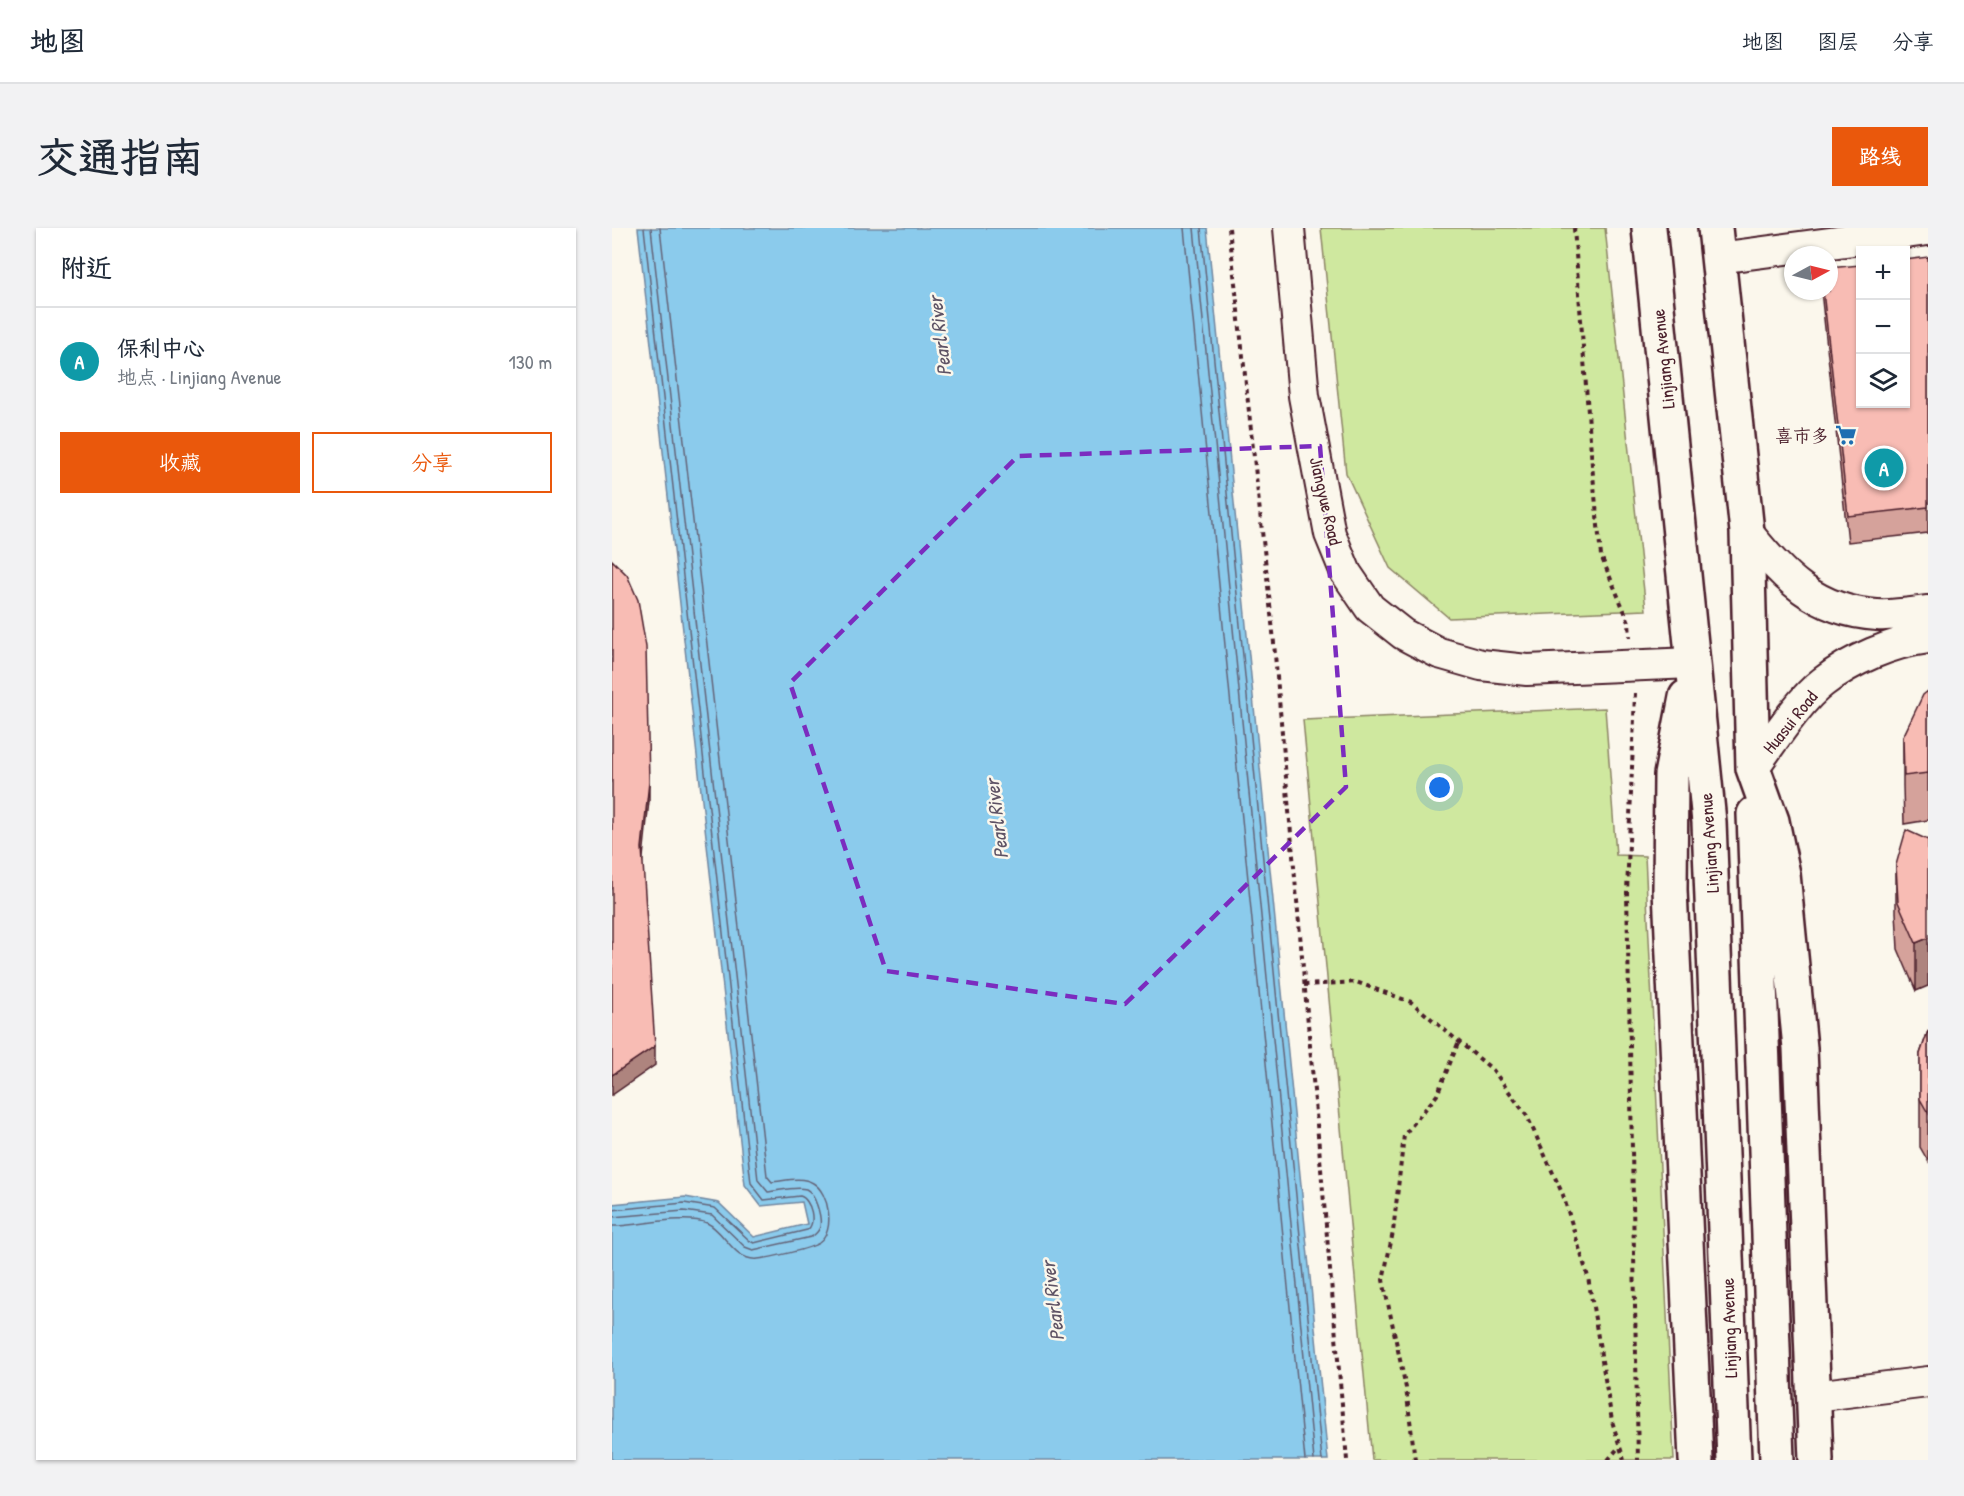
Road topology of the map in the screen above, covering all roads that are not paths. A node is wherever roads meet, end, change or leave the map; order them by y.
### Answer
1 (1289, 228) edge
2 (1649, 228) edge
3 (1928, 230) edge
4 (1717, 243) edge
5 (1747, 532) junction
6 (1928, 611) edge
7 (1928, 638) edge
8 (1692, 663) junction
9 (1753, 768) junction
10 (1928, 1382) edge
11 (1814, 1396) junction
12 (1696, 1460) edge
13 (1734, 1460) edge
14 (1777, 1460) edge
15 (1816, 1460) edge

1 - 8 street, Jiangyue Road
2 - 8 main road, Linjiang Avenue
3 - 4 street
4 - 5 main road
5 - 6 street
5 - 9 main road
7 - 9 street, Huasui Road
8 - 12 main road
8 - 13 main road, Linjiang Avenue
9 - 11 main road
9 - 14 main road
10 - 11 street
11 - 15 main road

